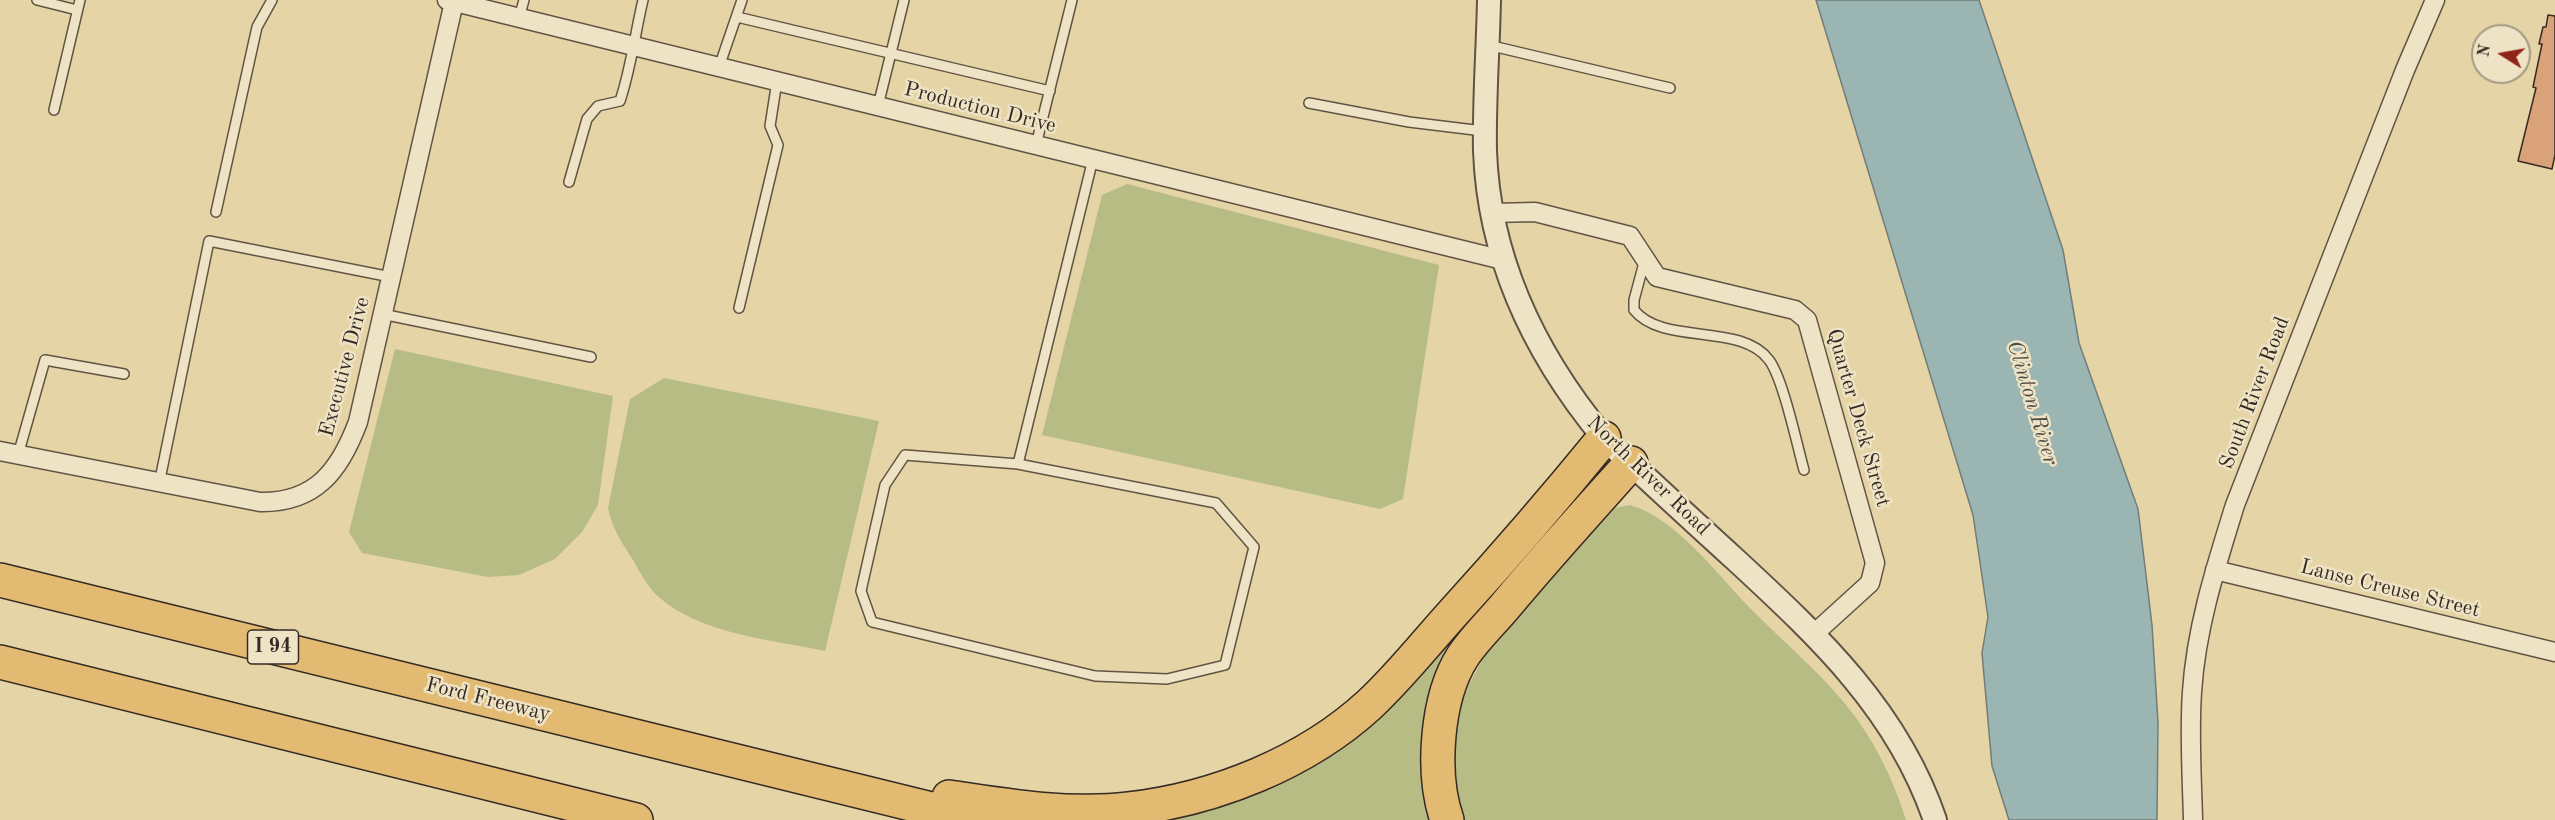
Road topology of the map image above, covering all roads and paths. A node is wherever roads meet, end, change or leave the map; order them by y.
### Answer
1 (37, 0) edge
2 (80, 0) edge
3 (272, 0) edge
4 (643, 0) edge
5 (742, 0) edge
6 (904, 0) edge
7 (1072, 0) edge
8 (1489, 0) edge
9 (2435, 0) edge
10 (450, 1) edge
11 (522, 9) edge
12 (77, 10) junction
13 (738, 16) junction
14 (1488, 45) junction
15 (632, 46) junction
16 (891, 51) junction
17 (719, 67) junction
18 (777, 81) junction
19 (1670, 88) dead end
20 (1050, 91) junction
21 (1310, 103) dead end
22 (878, 106) junction
23 (54, 110) dead end
24 (1486, 132) junction
25 (1036, 145) junction
26 (1093, 159) junction
27 (569, 182) dead end
28 (216, 212) dead end
29 (1492, 213) junction
30 (1645, 259) junction
31 (1503, 260) junction
32 (391, 277) junction
33 (739, 308) dead end
34 (382, 314) junction
35 (591, 357) dead end
36 (124, 374) dead end
37 (1604, 438) junction
38 (9, 453) edge
39 (1631, 463) junction
40 (1018, 464) junction
41 (1804, 470) dead end
42 (159, 484) junction
43 (2215, 570) junction
44 (0, 580) edge
45 (1815, 633) junction
46 (2555, 652) edge
47 (0, 662) edge
48 (802, 777) junction
49 (636, 820) edge
50 (976, 820) edge
51 (1448, 820) edge
52 (1935, 820) edge
53 (2193, 820) edge

1 - 12 lane
2 - 12 lane
3 - 28 lane
4 - 15 lane
5 - 13 lane
6 - 16 lane
7 - 20 lane
8 - 14 street, North River Road
9 - 43 street, South River Road
10 - 11 street, Production Drive
10 - 32 street, Executive Drive
11 - 15 street, Production Drive
12 - 23 lane
13 - 16 lane
13 - 17 lane
14 - 19 lane
14 - 24 street, North River Road
15 - 17 street, Production Drive
15 - 27 lane
16 - 20 lane
16 - 22 lane
17 - 18 street, Production Drive
18 - 22 street, Production Drive
18 - 33 lane
20 - 25 lane
21 - 24 lane
22 - 25 street, Production Drive
24 - 29 street, North River Road
25 - 26 street, Production Drive
26 - 31 street, Production Drive
26 - 40 lane
29 - 30 street, Quarter Deck Street
29 - 31 street, North River Road
30 - 41 lane
30 - 45 street, Quarter Deck Street
31 - 37 street, North River Road
32 - 34 street, Executive Drive
32 - 42 lane
34 - 35 lane
34 - 42 street, Executive Drive
36 - 38 lane
37 - 39 street, North River Road
37 - 48 highway
38 - 42 street, Executive Drive
39 - 45 street, North River Road
39 - 51 highway
40 - 40 lane
43 - 46 street, Lanse Creuse Street
43 - 53 street, South River Road
44 - 48 highway, Ford Freeway / I 94
45 - 52 street, North River Road
47 - 49 highway
48 - 50 highway, Ford Freeway / I 94

